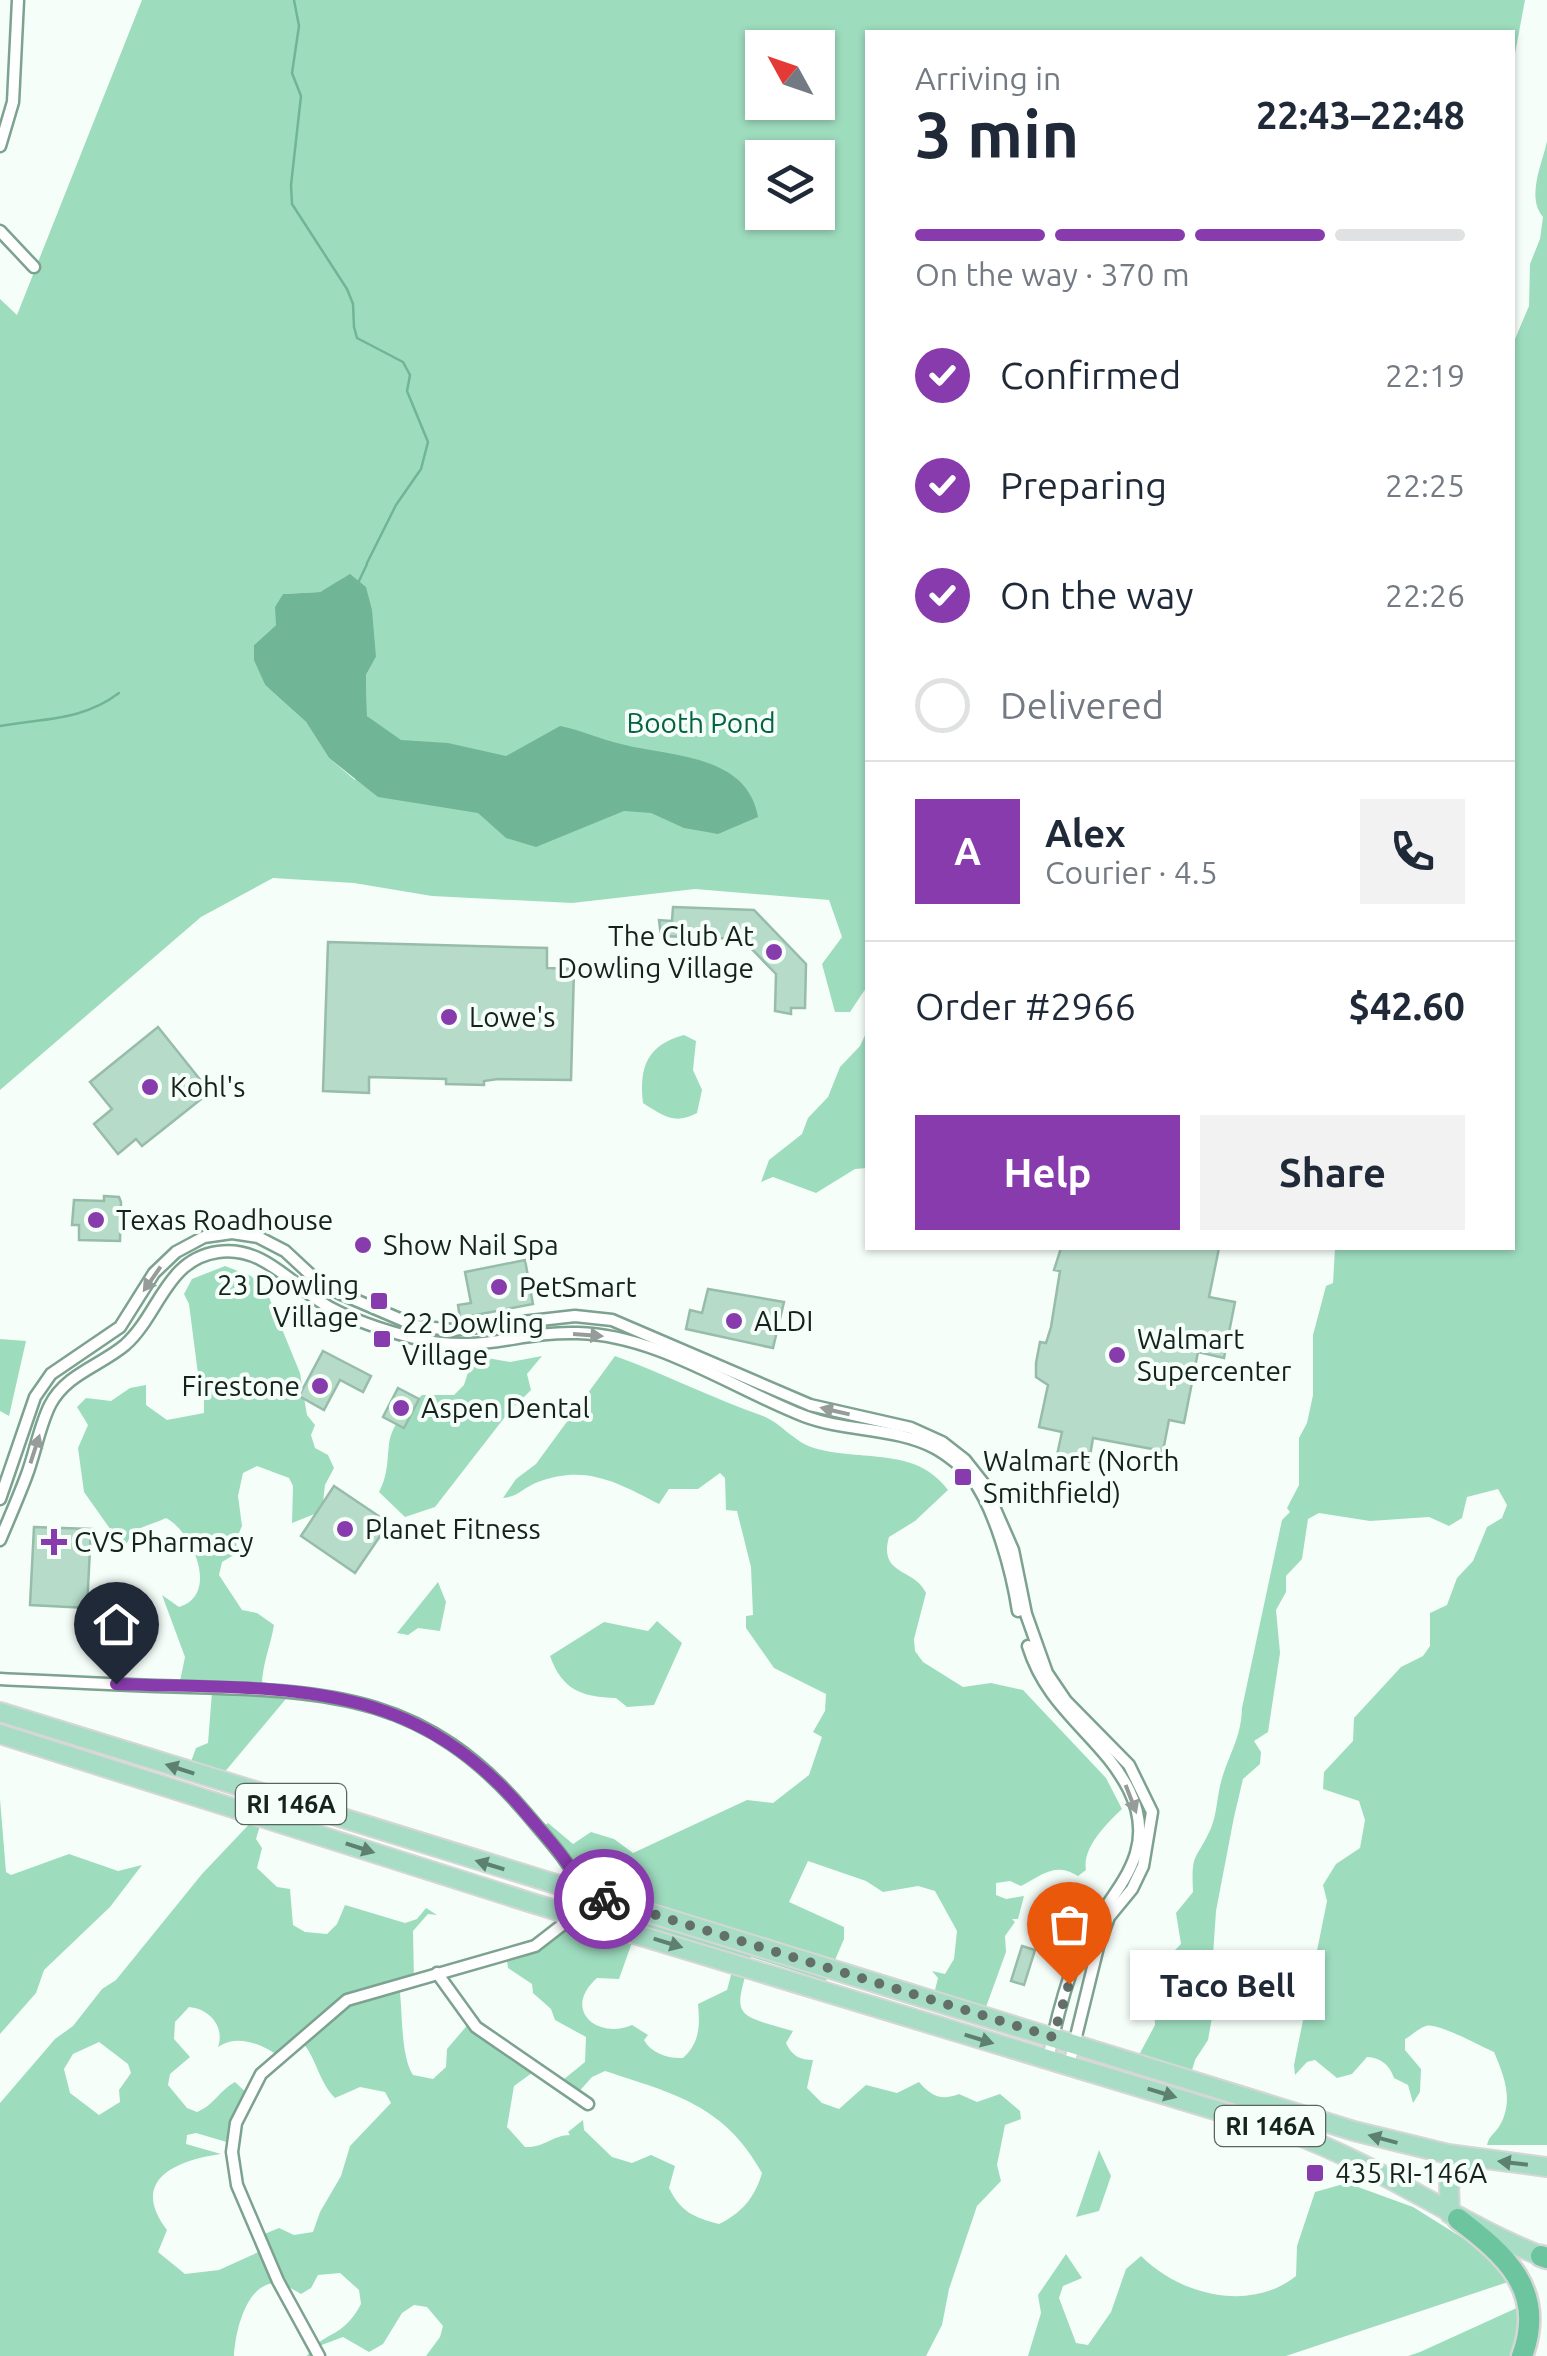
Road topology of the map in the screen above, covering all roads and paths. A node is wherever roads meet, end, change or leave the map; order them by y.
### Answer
1 (18, 0) edge
2 (0, 146) edge
3 (0, 231) edge
4 (34, 266) dead end
5 (0, 1499) edge
6 (0, 1540) edge
7 (0, 1679) edge
8 (0, 1712) edge
9 (0, 1734) edge
10 (584, 1893) junction
11 (575, 1915) junction
12 (1084, 1943) junction
13 (1098, 1947) junction
14 (437, 1973) junction
15 (1053, 2037) junction
16 (1073, 2044) junction
17 (1048, 2060) junction
18 (1069, 2065) junction
19 (588, 2104) dead end
20 (1479, 2159) junction
21 (1547, 2167) edge
22 (1454, 2217) junction
23 (1545, 2256) edge
24 (319, 2356) edge
25 (1522, 2356) edge

1 - 2 street
3 - 4 street
13 -> 5 street
6 -> 12 street
7 - 10 street
10 -> 8 main road, RI 146A
9 -> 11 main road, RI 146A
10 - 11 street
10 - 15 main road, RI 146A
11 - 14 street
11 -> 17 main road, RI 146A
12 - 13 street
12 - 15 street
13 - 16 street
14 - 19 street
14 - 24 street
15 - 16 main road, RI 146A
15 - 17 street
16 - 18 street
20 -> 16 main road, RI 146A
17 - 18 main road, RI 146A
18 -> 22 main road, RI 146A
21 -> 20 main road, RI 146A
20 - 22 main road
22 - 23 main road, RI 146A
22 - 25 highway

